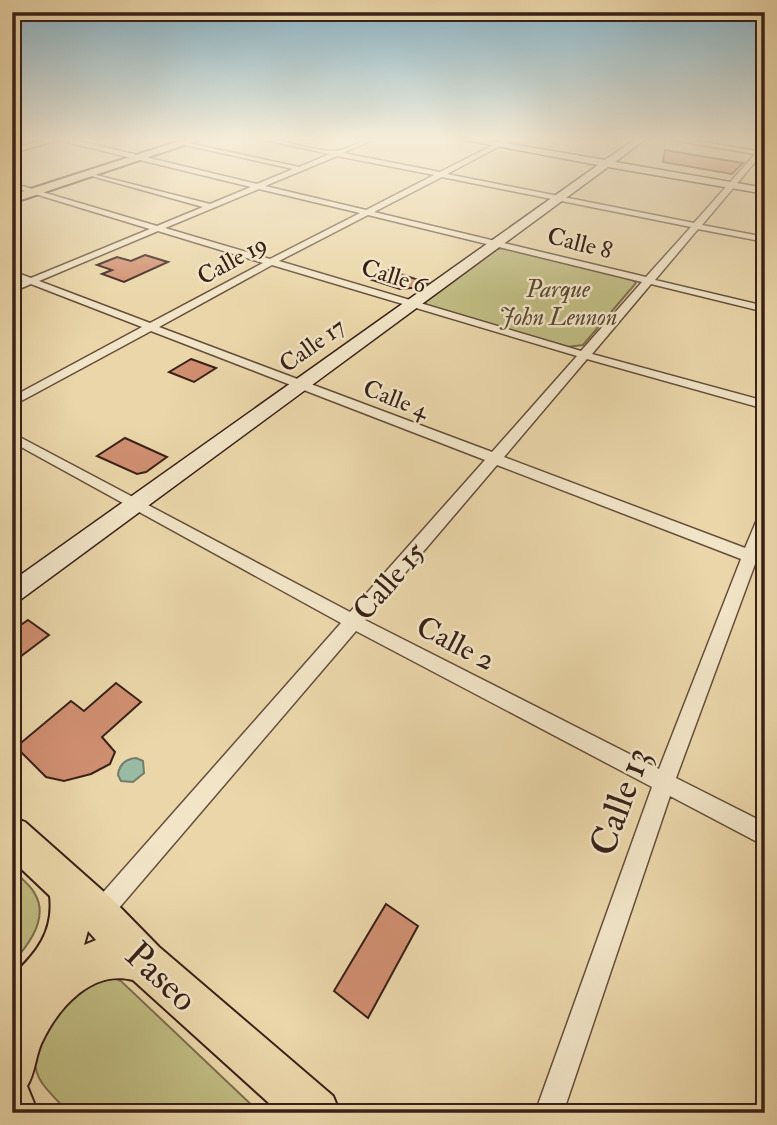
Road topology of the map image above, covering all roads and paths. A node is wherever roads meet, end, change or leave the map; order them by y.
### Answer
1 (31, 190) edge
2 (40, 190) edge
3 (151, 190) edge
4 (249, 190) edge
5 (273, 190) edge
6 (412, 190) edge
7 (510, 190) edge
8 (569, 190) edge
9 (725, 190) edge
10 (36, 192) junction
11 (12, 199) edge
12 (556, 200) junction
13 (209, 206) junction
14 (368, 213) junction
15 (695, 226) junction
16 (158, 228) junction
17 (765, 240) edge
18 (494, 243) junction
19 (273, 261) junction
20 (12, 274) edge
21 (31, 281) junction
22 (648, 281) junction
23 (12, 289) edge
24 (412, 303) junction
25 (765, 309) edge
26 (152, 328) junction
27 (584, 355) junction
28 (300, 384) junction
29 (12, 402) edge
30 (765, 405) edge
31 (12, 437) edge
32 (494, 459) junction
33 (135, 505) junction
34 (765, 517) edge
35 (757, 559) edge
36 (12, 594) edge
37 (354, 622) junction
38 (664, 782) junction
39 (12, 835) edge
40 (765, 835) edge
41 (84, 901) junction
42 (144, 962) junction
43 (27, 992) edge
44 (12, 1014) edge
45 (12, 1069) edge
46 (12, 1103) edge
47 (14, 1113) edge
48 (316, 1113) edge
49 (549, 1113) edge

1 - 10 street, Calle 6
2 - 10 main road
3 - 13 street
4 - 13 street
5 - 14 street, Calle 8
6 - 14 street, Calle 19
7 - 12 street
8 - 12 street, Calle 17
9 - 15 street, Calle 15
10 - 11 main road
10 - 16 street, Calle 6
12 - 15 street
12 - 18 street, Calle 17
13 - 16 street
14 - 18 street, Calle 8
14 - 19 street, Calle 19
15 - 17 street
15 - 22 street, Calle 15
16 - 19 street, Calle 6
16 - 21 street
18 - 22 street, Calle 8
18 - 24 street, Calle 17
19 - 24 street, Calle 6
19 - 26 street, Calle 19
20 - 21 street, Calle 4
21 - 23 street
21 - 26 street, Calle 4
22 - 25 street, Calle 8
22 - 27 street, Calle 15
24 - 27 street, Calle 6
24 - 28 street, Calle 17
26 - 28 street, Calle 4
26 - 29 street, Calle 19
27 - 30 street, Calle 6
27 - 32 street, Calle 15
28 - 32 street, Calle 4
28 - 33 street, Calle 17
31 - 33 street, Calle 2
32 - 35 street, Calle 4
32 - 37 street, Calle 15
33 - 36 street, Calle 17
33 - 37 street, Calle 2
34 - 35 street, Calle 13
35 - 38 street, Calle 13
37 - 38 street, Calle 2
37 - 41 street, Calle 15
38 - 40 street, Calle 2
38 - 49 street, Calle 13
39 - 41 main road, Paseo
41 - 42 main road, Paseo
41 - 43 main road
42 - 45 main road
42 - 48 main road, Paseo
43 - 44 street
46 - 47 main road

